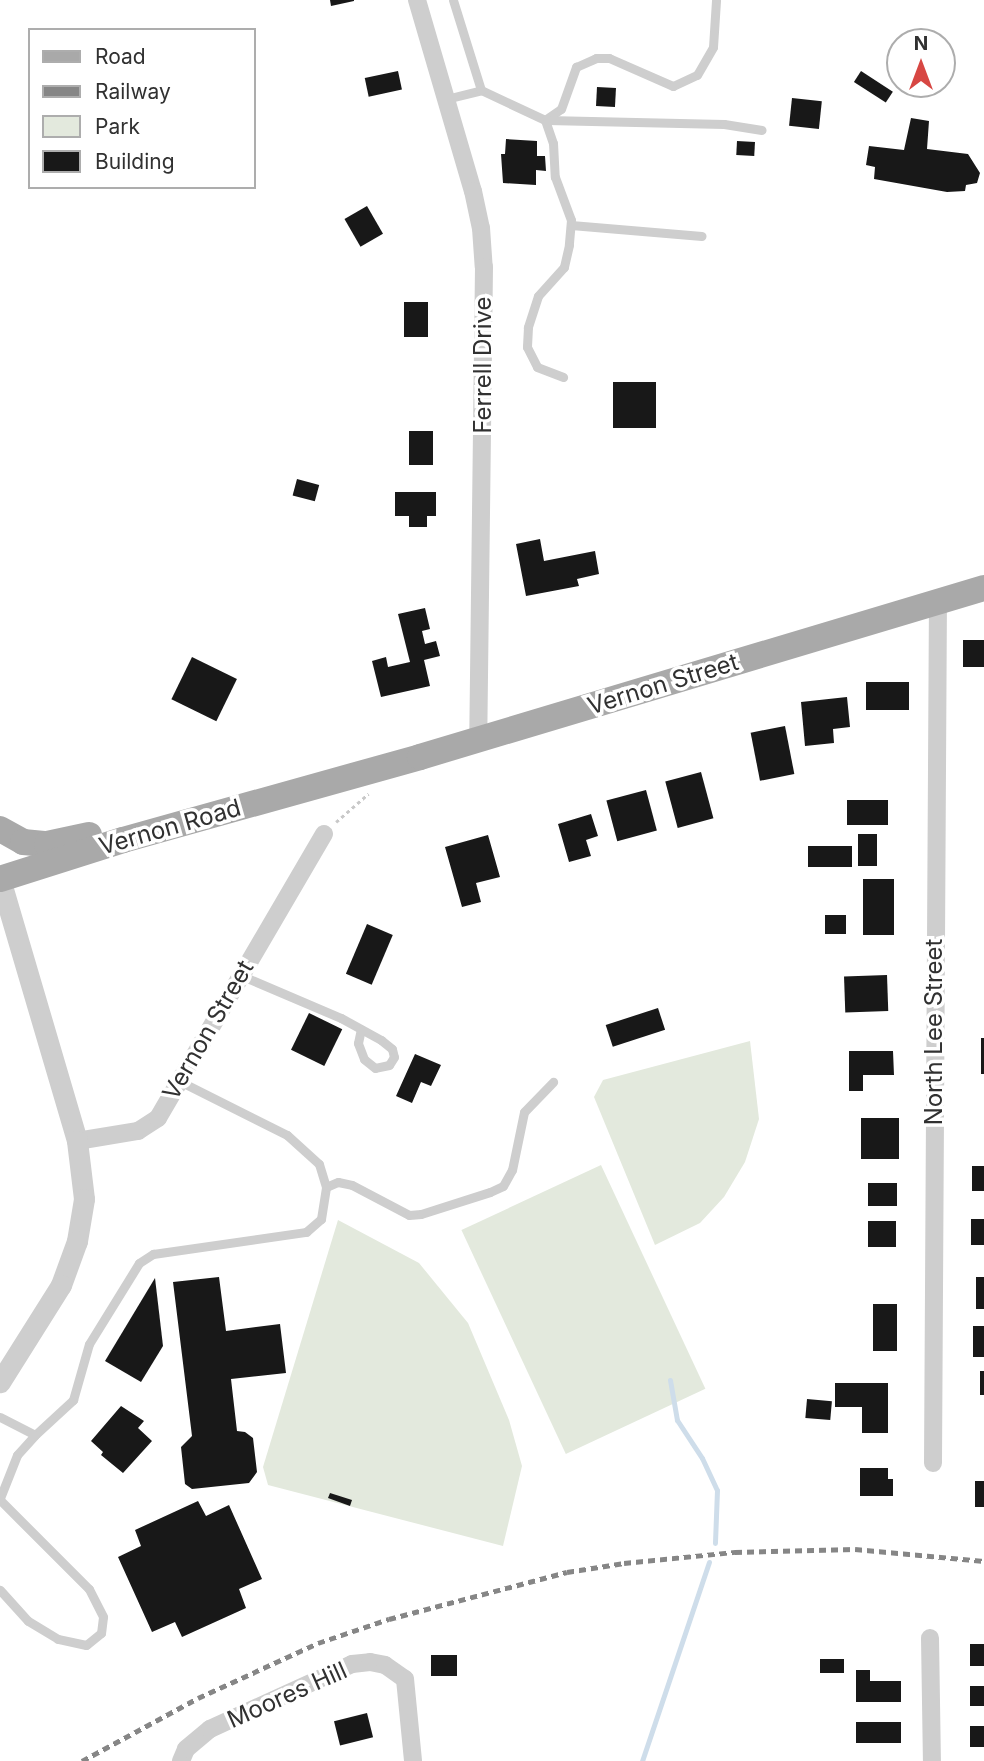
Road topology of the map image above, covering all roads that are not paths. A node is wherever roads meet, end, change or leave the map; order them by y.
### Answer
1 (417, 0) edge
2 (453, 0) edge
3 (716, 0) edge
4 (481, 90) junction
5 (446, 99) junction
6 (545, 120) junction
7 (762, 130) dead end
8 (571, 225) junction
9 (702, 236) dead end
10 (563, 377) dead end
11 (984, 588) edge
12 (938, 601) junction
13 (478, 739) junction
14 (342, 779) joint
15 (167, 828) junction
16 (0, 829) edge
17 (324, 834) dead end
18 (0, 879) edge
19 (240, 975) junction
20 (361, 1029) junction
21 (179, 1081) junction
22 (553, 1082) dead end
23 (77, 1141) junction
24 (326, 1187) junction
25 (0, 1381) edge
26 (0, 1417) edge
27 (35, 1435) junction
28 (933, 1463) dead end
29 (0, 1499) edge
30 (0, 1590) edge
31 (930, 1638) dead end
32 (181, 1761) edge
33 (413, 1761) edge
34 (932, 1761) edge

1 - 5 street, Ferrell Drive
2 - 4 lane
3 - 6 lane
4 - 5 lane
4 - 6 lane
5 - 13 street, Ferrell Drive
6 - 7 lane
6 - 8 lane
8 - 9 lane
8 - 10 lane
11 - 12 main road, Vernon Street
12 - 13 main road, Vernon Street
12 - 28 street, North Lee Street
13 - 14 main road, Vernon Street
14 - 15 main road, Vernon Road
15 - 16 main road
15 - 18 main road, Vernon Road
17 - 19 street, Vernon Street
18 - 23 street
19 - 20 lane
19 - 21 street, Vernon Street
20 - 20 lane
21 - 23 street, Vernon Street
21 - 24 lane
22 - 24 lane
23 - 25 street
24 - 27 lane
26 - 27 lane
27 - 29 lane
29 - 30 lane
31 - 34 street
32 - 33 street, Moores Hill

